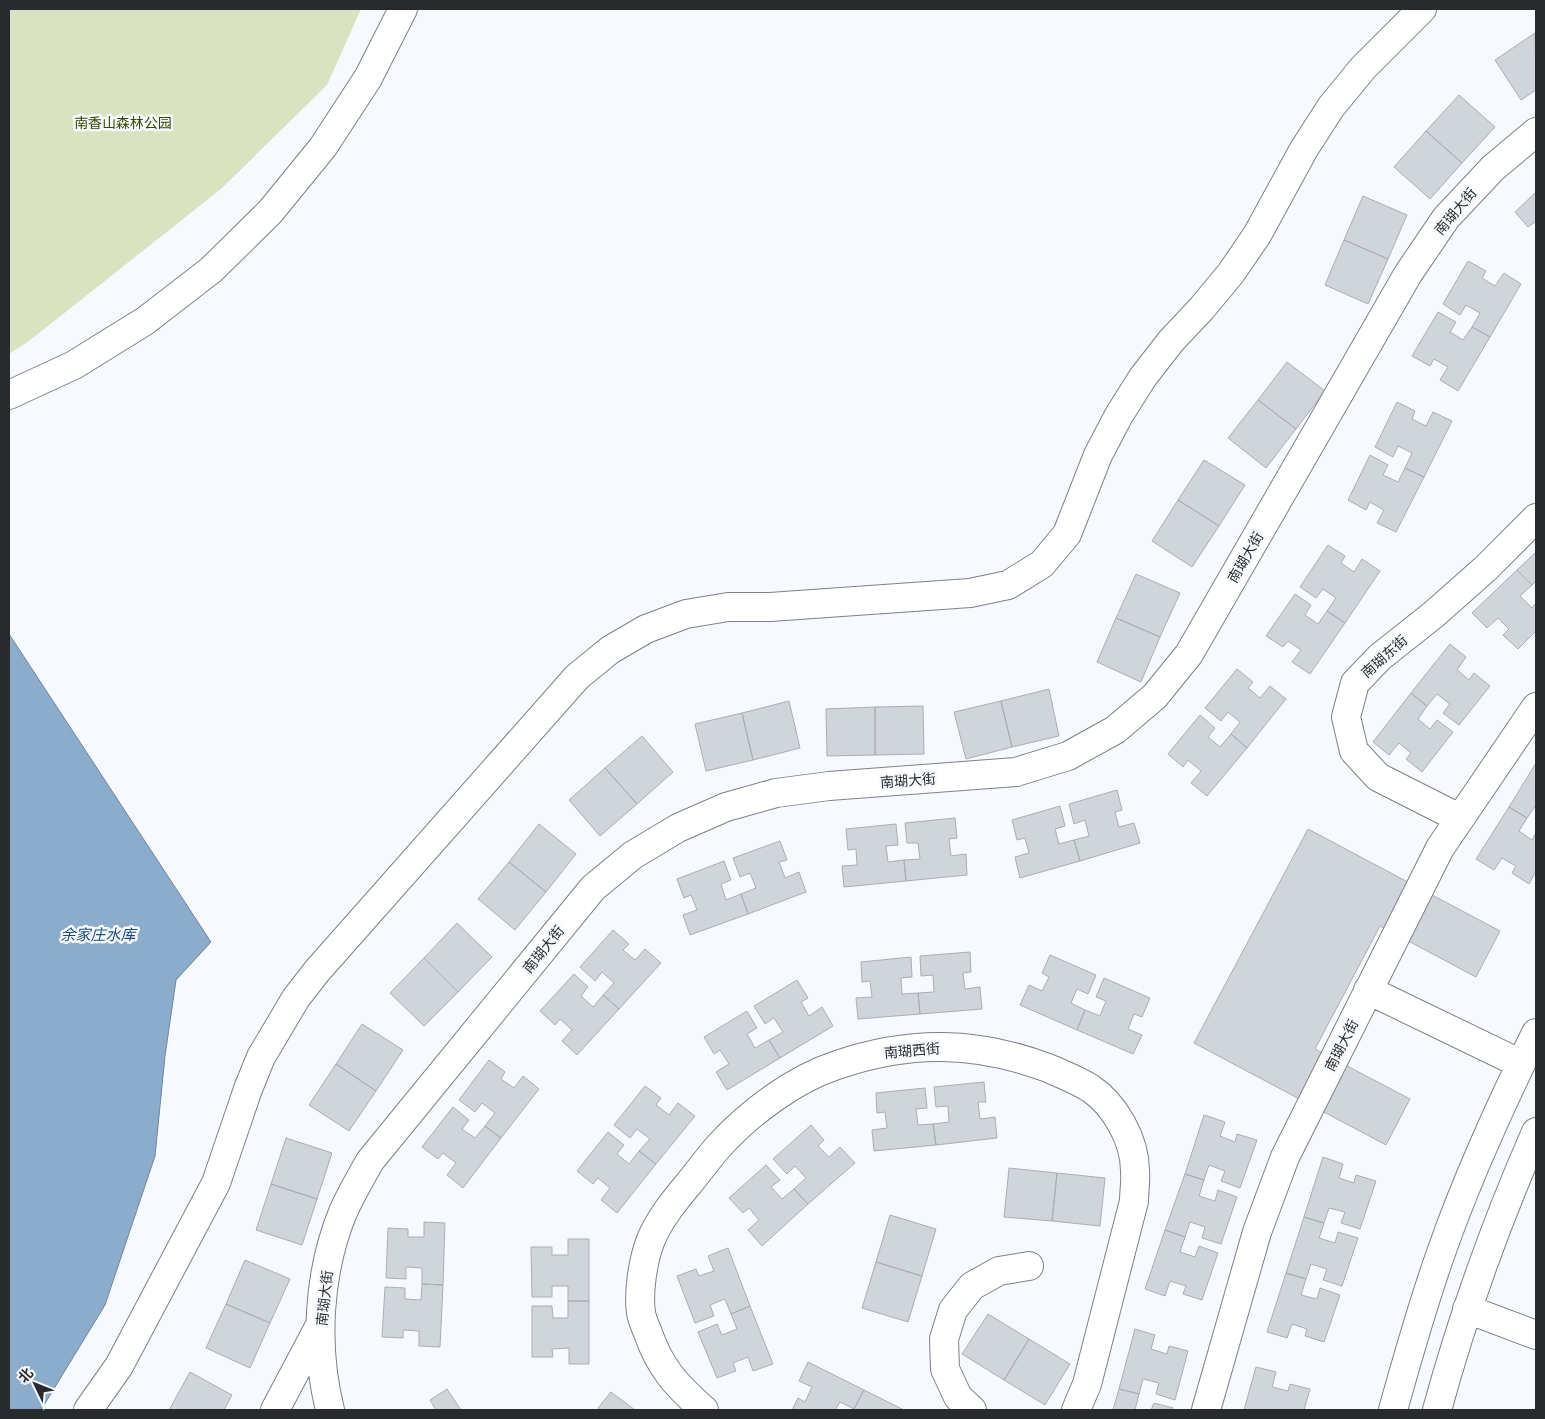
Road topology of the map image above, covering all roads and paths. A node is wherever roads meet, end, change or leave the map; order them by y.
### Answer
1 (403, 9) edge
2 (1422, 9) edge
3 (1536, 132) edge
4 (9, 396) edge
5 (1536, 518) edge
6 (1536, 707) edge
7 (1459, 818) junction
8 (1368, 990) junction
9 (1536, 1033) edge
10 (1521, 1064) junction
11 (1536, 1132) edge
12 (1030, 1266) dead end
13 (1467, 1309) junction
14 (320, 1325) junction
15 (1536, 1335) edge
16 (88, 1410) edge
17 (275, 1410) edge
18 (330, 1410) edge
19 (704, 1410) edge
20 (972, 1410) edge
21 (1076, 1410) edge
22 (1206, 1410) edge
23 (1393, 1410) edge
24 (1437, 1410) edge

1 - 4 street
2 - 16 street
3 - 14 street, 南瑚大街
5 - 7 street, 南瑚东街
6 - 7 street, 南瑚大街
7 - 8 street, 南瑚大街
8 - 10 street
8 - 22 street, 南瑚大街
9 - 10 street
10 - 23 street
11 - 13 street
12 - 20 street
13 - 15 street
13 - 24 street
14 - 17 street
14 - 18 street, 南瑚大街
19 - 21 street, 南瑚西街

